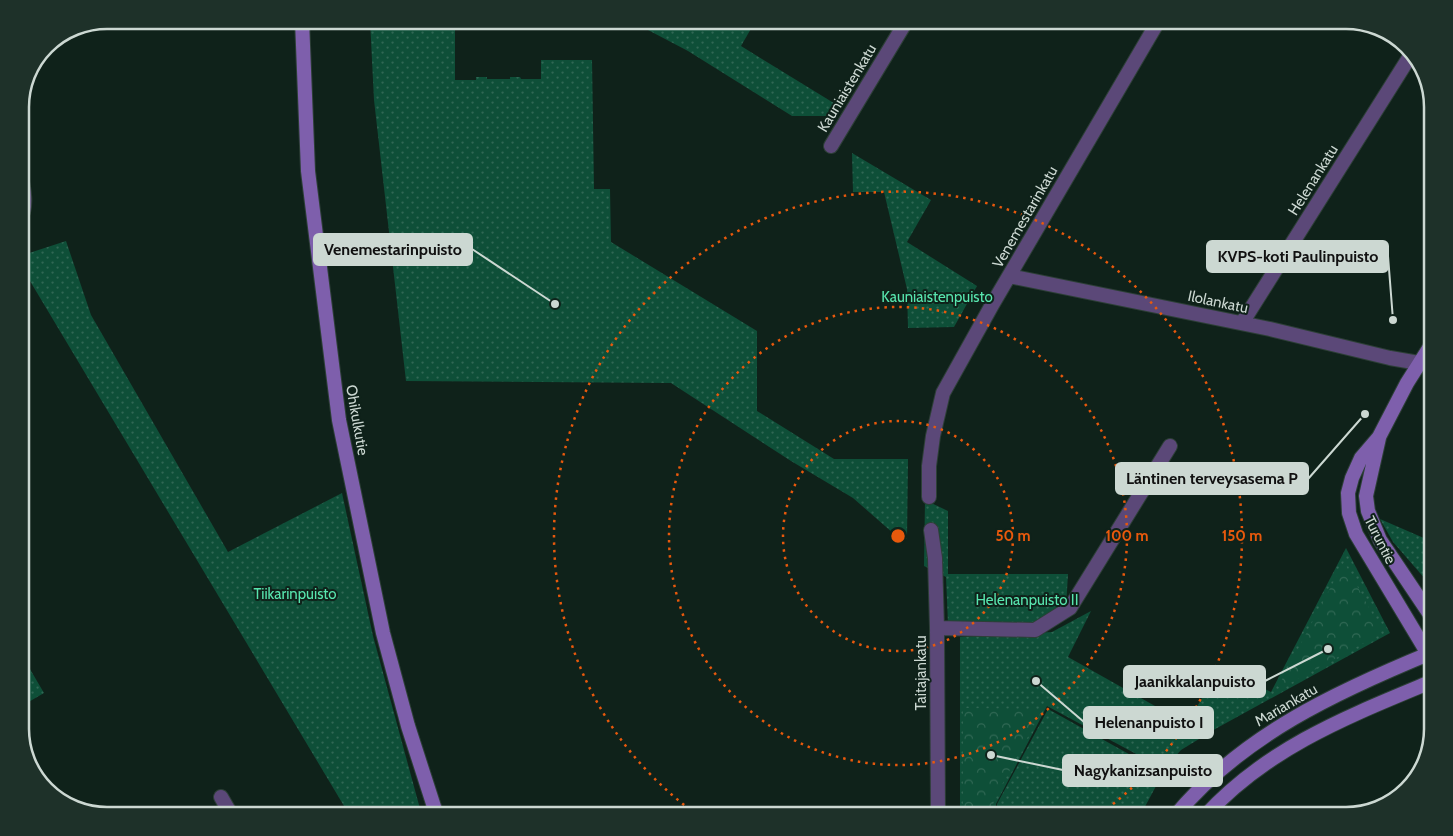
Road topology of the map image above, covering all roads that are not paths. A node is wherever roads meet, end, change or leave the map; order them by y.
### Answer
1 (302, 29) edge
2 (902, 29) edge
3 (1154, 29) edge
4 (1408, 60) edge
5 (830, 146) dead end
6 (1009, 276) junction
7 (1242, 323) junction
8 (1424, 356) edge
9 (1419, 363) junction
10 (1379, 437) junction
11 (1170, 446) dead end
12 (929, 497) dead end
13 (931, 530) dead end
14 (1424, 606) edge
15 (937, 628) junction
16 (1424, 646) edge
17 (1424, 660) edge
18 (1424, 685) edge
19 (221, 797) dead end
20 (227, 807) edge
21 (433, 807) edge
22 (938, 807) edge
23 (1184, 807) edge
24 (1214, 807) edge

1 - 21 main road, Ohikulkutie
2 - 5 street, Kauniaistenkatu
3 - 6 street, Venemestarinkatu
4 - 7 street, Helenankatu
6 - 7 street, Ilolankatu
6 - 12 street, Venemestarinkatu
7 - 9 street, Ilolankatu
8 - 9 main road, Turuntie
9 - 10 main road, Turuntie
10 - 14 main road, Turuntie
10 - 16 main road, Turuntie
11 - 15 street
13 - 15 street, Taitajankatu
15 - 22 street, Taitajankatu
17 - 23 main road, Mariankatu
18 - 24 main road
19 - 20 street

